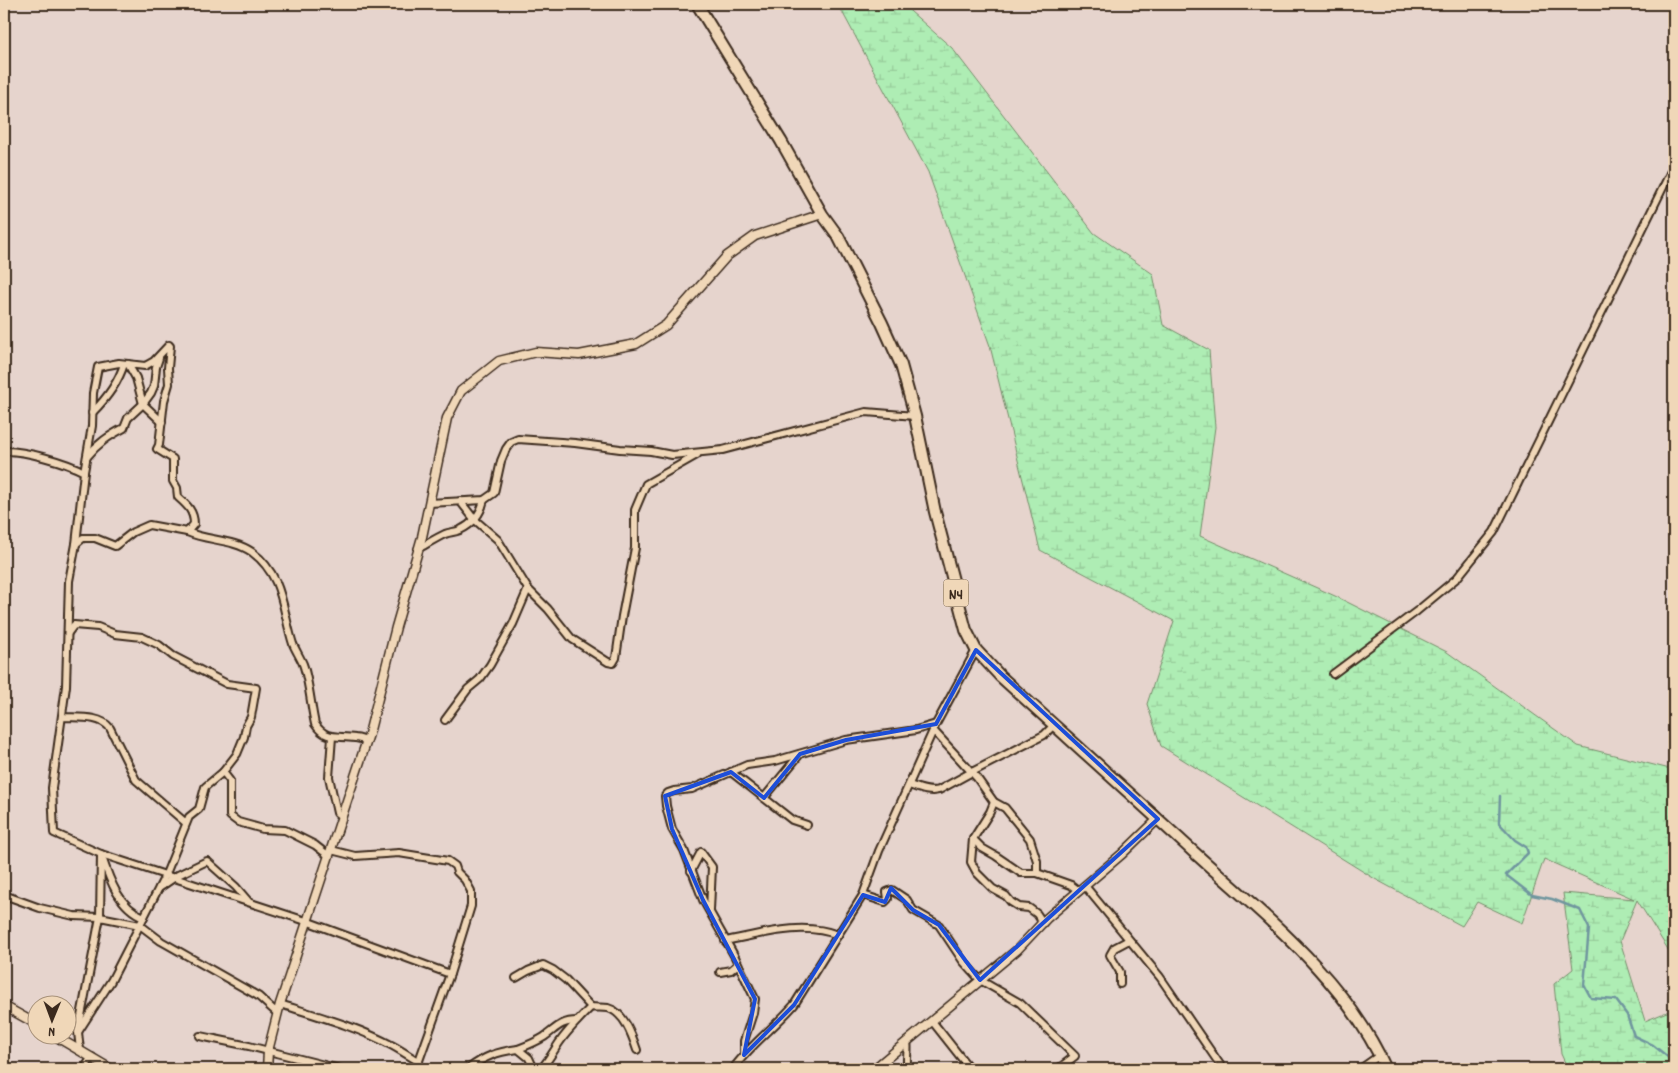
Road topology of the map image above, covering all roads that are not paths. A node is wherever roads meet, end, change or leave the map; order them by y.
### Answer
1 (698, 4) edge
2 (1674, 165) edge
3 (822, 214) junction
4 (160, 355) junction
5 (126, 364) junction
6 (143, 404) junction
7 (92, 413) junction
8 (915, 416) junction
9 (162, 422) junction
10 (4, 451) edge
11 (698, 454) junction
12 (85, 460) junction
13 (84, 472) junction
14 (484, 500) junction
15 (460, 501) junction
16 (429, 503) junction
17 (474, 518) junction
18 (187, 532) junction
19 (76, 544) junction
20 (418, 549) junction
21 (528, 590) junction
22 (68, 633) junction
23 (976, 650) junction
24 (1333, 674) dead end
25 (62, 717) junction
26 (445, 720) dead end
27 (1054, 725) junction
28 (935, 727) junction
29 (332, 738) junction
30 (367, 741) junction
31 (800, 754) junction
32 (224, 772) junction
33 (731, 772) junction
34 (972, 772) junction
35 (909, 784) junction
36 (764, 798) junction
37 (994, 802) junction
38 (342, 817) junction
39 (1158, 819) junction
40 (186, 823) junction
41 (807, 825) dead end
42 (973, 840) junction
43 (330, 853) junction
44 (101, 854) junction
45 (691, 872) junction
46 (1038, 873) junction
47 (166, 874) junction
48 (175, 877) junction
49 (158, 889) junction
50 (1082, 889) junction
51 (4, 895) edge
52 (862, 895) junction
53 (249, 902) junction
54 (710, 912) junction
55 (100, 917) junction
56 (144, 917) junction
57 (306, 921) junction
58 (1043, 923) junction
59 (140, 925) junction
60 (838, 935) junction
61 (1129, 940) junction
62 (725, 941) junction
63 (738, 964) junction
64 (720, 972) dead end
65 (450, 974) junction
66 (516, 978) dead end
67 (980, 980) junction
68 (1120, 984) dead end
69 (280, 1004) junction
70 (4, 1006) edge
71 (591, 1008) junction
72 (277, 1013) junction
73 (28, 1019) edge
74 (577, 1021) junction
75 (932, 1021) junction
76 (78, 1032) junction
77 (200, 1036) dead end
78 (907, 1042) junction
79 (73, 1046) edge
80 (518, 1049) junction
81 (80, 1050) junction
82 (637, 1050) dead end
83 (268, 1051) junction
84 (744, 1055) junction
85 (1380, 1055) junction
86 (92, 1057) junction
87 (419, 1062) junction
88 (84, 1069) edge
89 (111, 1069) edge
90 (267, 1069) edge
91 (340, 1069) edge
92 (416, 1069) edge
93 (468, 1069) edge
94 (534, 1069) edge
95 (541, 1069) edge
96 (733, 1069) edge
97 (874, 1069) edge
98 (908, 1069) edge
99 (970, 1069) edge
100 (1058, 1069) edge
101 (1223, 1069) edge
102 (1360, 1069) edge
103 (1386, 1069) edge

1 - 3 highway, N4
2 - 24 street
3 - 8 highway, N4
3 - 16 street
4 - 5 street
4 - 6 street
4 - 9 street
5 - 6 street
5 - 7 street
5 - 7 street
6 - 9 street
6 - 12 street
7 - 12 street
8 - 11 street
8 - 23 highway, N4
9 - 18 street
10 - 13 street
11 - 14 street
11 - 21 street
12 - 13 street
13 - 19 street
14 - 15 street
14 - 17 street
15 - 16 street
15 - 17 street
16 - 20 street
17 - 20 street
17 - 21 street
18 - 19 street
18 - 29 street
19 - 22 street
20 - 30 street
21 - 26 street
22 - 25 street
22 - 32 street
23 - 27 highway, N4
23 - 28 street
25 - 40 street
25 - 44 street
27 - 34 street
27 - 39 highway, N4
28 - 31 street
28 - 34 street
28 - 35 street
29 - 30 street
29 - 38 street
30 - 38 street
31 - 33 street
31 - 36 street
32 - 40 street
32 - 43 street
33 - 36 street
33 - 45 street
34 - 35 street
34 - 37 street
35 - 52 street
36 - 41 street
37 - 42 street
37 - 46 street
38 - 43 street
39 - 50 street
39 - 85 highway, N4
40 - 47 street
42 - 46 street
42 - 58 street
43 - 57 street
43 - 65 street
44 - 47 street
44 - 55 street
44 - 56 street
45 - 54 street
45 - 54 street
46 - 50 street
47 - 48 street
47 - 49 street
48 - 49 street
48 - 53 street
48 - 53 street
49 - 56 street
50 - 58 street
50 - 61 street
51 - 55 street
52 - 60 street
52 - 67 street
53 - 57 street
54 - 62 street
55 - 59 street
55 - 76 street
56 - 59 street
57 - 65 street
57 - 69 street
58 - 67 street
59 - 72 street
59 - 76 street
60 - 62 street
60 - 84 street
61 - 68 street
61 - 101 street
62 - 63 street
63 - 64 street
63 - 84 street
65 - 87 street
66 - 71 street
67 - 75 street
67 - 100 street
69 - 72 street
69 - 87 street
70 - 73 street
71 - 74 street
71 - 82 street
72 - 83 street
74 - 80 street
74 - 95 street
75 - 78 street
75 - 99 street
76 - 81 street
77 - 83 street
78 - 97 street
78 - 98 street
79 - 81 street
80 - 93 street
80 - 94 street
81 - 86 street
83 - 90 street
83 - 91 street
84 - 96 street
85 - 102 street
85 - 103 highway, N4
86 - 88 street
86 - 89 street
87 - 92 street

